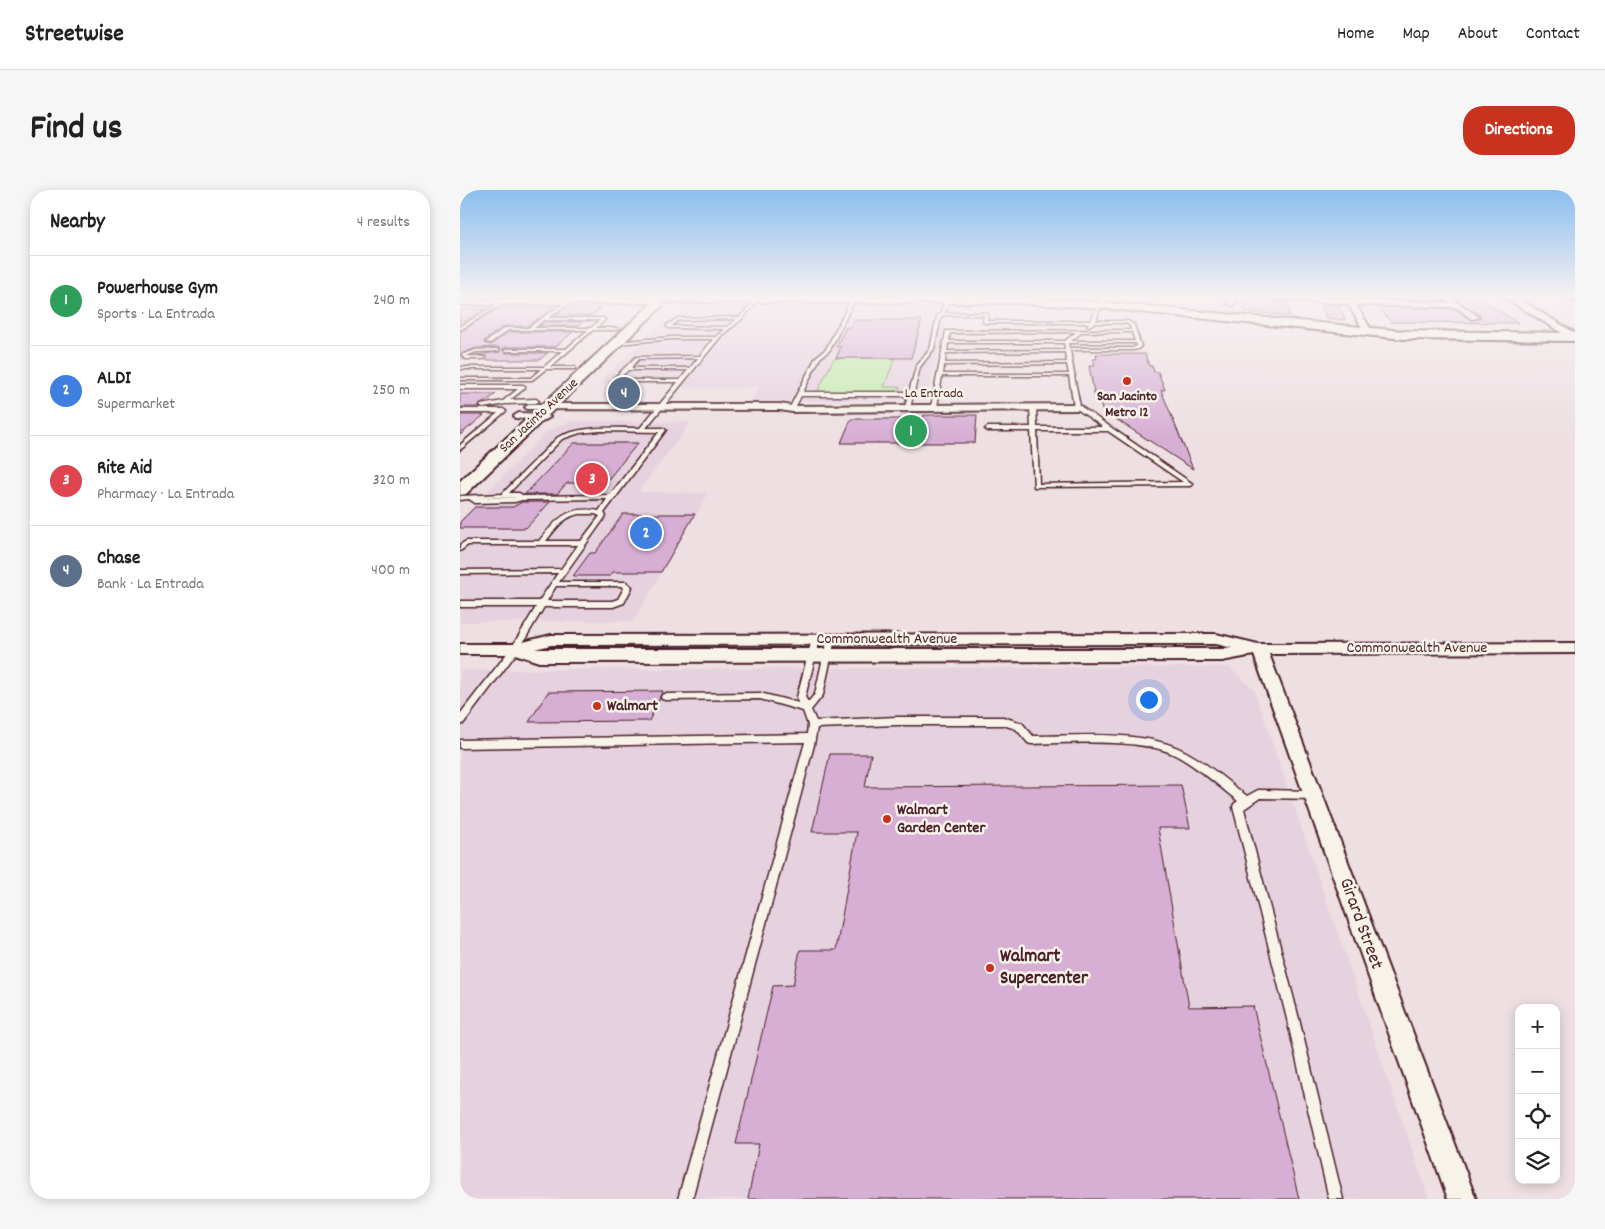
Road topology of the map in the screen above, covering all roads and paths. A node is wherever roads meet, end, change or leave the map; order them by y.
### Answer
1 (575, 343) edge
2 (610, 343) edge
3 (617, 343) edge
4 (713, 343) edge
5 (831, 343) edge
6 (933, 343) edge
7 (946, 343) edge
8 (1066, 343) edge
9 (1137, 343) edge
10 (497, 350) dead end
11 (506, 350) dead end
12 (567, 350) junction
13 (1068, 350) junction
14 (944, 352) junction
15 (701, 357) junction
16 (466, 358) junction
17 (483, 358) dead end
18 (547, 358) dead end
19 (558, 358) junction
20 (460, 362) edge
21 (1070, 363) junction
22 (942, 364) junction
23 (460, 368) edge
24 (546, 368) junction
25 (573, 368) junction
26 (626, 369) junction
27 (692, 369) junction
28 (940, 375) junction
29 (1073, 375) junction
30 (460, 379) edge
31 (532, 379) junction
32 (682, 381) junction
33 (460, 387) edge
34 (523, 387) junction
35 (799, 394) junction
36 (911, 394) junction
37 (506, 402) junction
38 (460, 406) edge
39 (934, 407) junction
40 (1033, 407) junction
41 (1077, 407) junction
42 (908, 408) junction
43 (792, 409) junction
44 (535, 410) junction
45 (658, 410) junction
46 (460, 411) edge
47 (988, 429) dead end
48 (1109, 429) junction
49 (642, 430) junction
50 (1034, 430) junction
51 (460, 448) edge
52 (475, 456) dead end
53 (466, 494) edge
54 (503, 496) junction
55 (612, 497) junction
56 (460, 498) edge
57 (522, 498) junction
58 (601, 513) junction
59 (541, 543) junction
60 (584, 543) junction
61 (460, 549) edge
62 (563, 571) junction
63 (460, 572) edge
64 (554, 584) junction
65 (460, 604) edge
66 (542, 604) junction
67 (824, 639) junction
68 (1575, 648) edge
69 (460, 649) edge
70 (515, 649) junction
71 (1259, 649) junction
72 (812, 655) junction
73 (828, 655) junction
74 (665, 697) dead end
75 (807, 709) junction
76 (460, 720) edge
77 (812, 725) junction
78 (810, 738) junction
79 (460, 744) edge
80 (1313, 796) junction
81 (1247, 802) junction
82 (685, 1199) edge
83 (1336, 1199) edge
84 (1462, 1199) edge

1 - 12 lane
2 - 25 main road, San Jacinto Avenue
3 - 44 main road, San Jacinto Avenue
4 - 15 lane
5 - 35 lane
6 - 36 lane
7 - 14 lane
8 - 13 lane
9 - 13 lane
10 - 16 lane
11 - 12 lane
12 - 19 lane
13 - 14 lane
13 - 21 lane
14 - 22 lane
15 - 26 lane
15 - 27 lane
16 - 17 lane
16 - 20 lane
18 - 19 lane
19 - 24 lane
21 - 22 lane
21 - 29 lane
22 - 28 lane
23 - 24 lane
24 - 25 lane
24 - 31 lane
25 - 44 main road, San Jacinto Avenue
26 - 27 lane
26 - 32 lane
27 - 32 lane
28 - 29 lane
28 - 39 lane
29 - 41 lane
30 - 31 lane
31 - 34 lane
32 - 45 lane
33 - 34 lane
34 - 37 lane
35 - 36 lane
35 - 43 lane
36 - 42 lane
37 - 38 lane
37 - 44 lane
39 - 40 street, La Entrada
39 - 42 street, La Entrada
40 - 41 street, La Entrada
40 - 50 lane
41 - 48 lane
42 - 43 street, La Entrada
43 - 45 street, La Entrada
44 - 45 street, La Entrada
44 - 45 street, La Entrada
44 - 52 main road, San Jacinto Avenue
44 - 53 main road, San Jacinto Avenue
45 - 49 lane
46 - 51 lane
47 - 50 lane
48 - 50 lane
48 - 50 lane
49 - 54 lane
49 - 55 lane
53 - 54 lane
53 - 56 lane
53 - 57 lane
54 - 57 lane
55 - 57 lane
55 - 58 lane
58 - 59 lane
58 - 60 lane
59 - 60 lane
59 - 61 lane
60 - 62 lane
62 - 63 lane
62 - 64 lane
64 - 66 lane
64 - 66 lane
65 - 66 lane
66 - 70 lane
67 - 70 street, Commonwealth Avenue
67 - 71 street, Commonwealth Avenue
67 - 72 lane
67 - 73 lane
68 - 71 street, Commonwealth Avenue
69 - 70 street, Commonwealth Avenue
70 - 72 street, Commonwealth Avenue
70 - 76 lane
71 - 73 street, Commonwealth Avenue
71 - 80 street, Girard Street
72 - 73 street, Commonwealth Avenue
72 - 75 lane
73 - 75 lane
74 - 75 lane
75 - 77 lane
77 - 78 lane
77 - 81 lane
78 - 79 lane
78 - 82 lane
80 - 81 lane
80 - 84 street, Girard Street
81 - 83 lane

